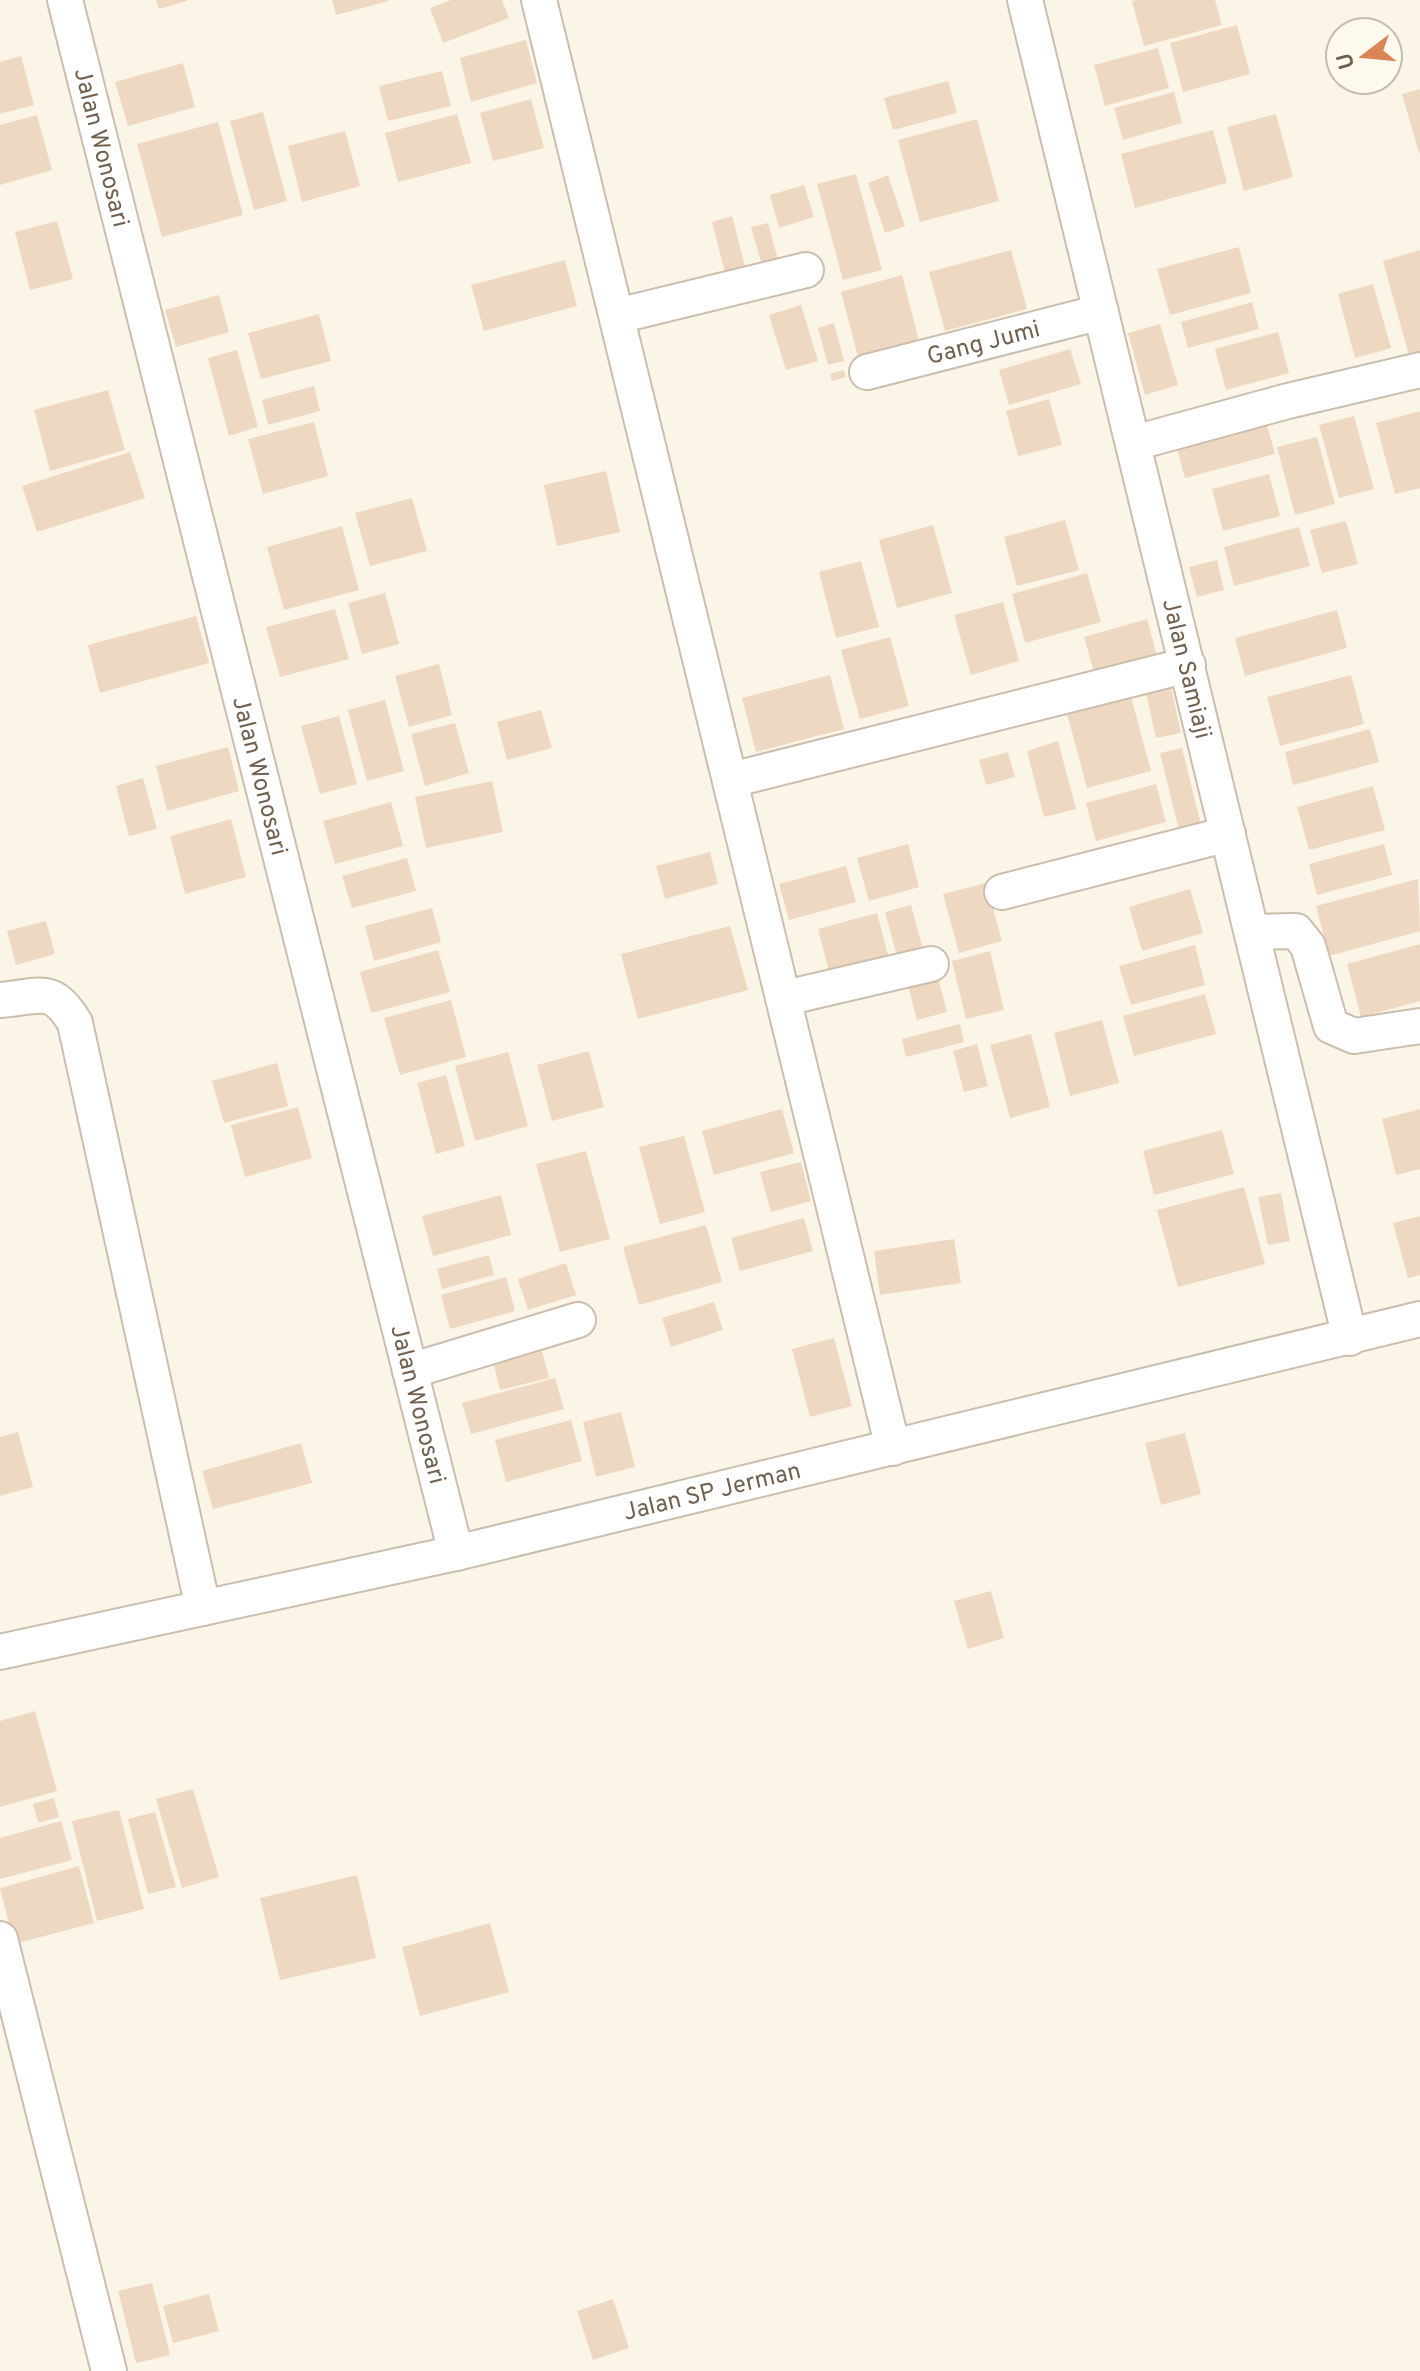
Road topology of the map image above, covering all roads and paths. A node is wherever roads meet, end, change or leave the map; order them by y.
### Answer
1 (65, 0) edge
2 (539, 0) edge
3 (1025, 0) edge
4 (806, 270) dead end
5 (1101, 312) junction
6 (617, 316) junction
7 (1420, 370) edge
8 (867, 372) dead end
9 (1134, 443) junction
10 (1188, 665) junction
11 (731, 780) junction
12 (1228, 834) junction
13 (1002, 892) dead end
14 (1252, 932) junction
15 (931, 964) dead end
16 (785, 998) junction
17 (0, 1000) edge
18 (1420, 1026) edge
19 (1420, 1319) edge
20 (578, 1320) dead end
21 (1350, 1338) junction
22 (410, 1371) junction
23 (893, 1448) junction
24 (456, 1553) junction
25 (203, 1608) junction
26 (0, 1652) edge
27 (0, 1939) edge
28 (109, 2371) edge

1 - 22 street, Jalan Wonosari
2 - 6 street
3 - 5 street, Jalan Samiaji
4 - 6 street
5 - 8 street, Gang Jumi
5 - 9 street, Jalan Samiaji
6 - 11 street
7 - 9 street
9 - 10 street, Jalan Samiaji
10 - 11 street
10 - 12 street, Jalan Samiaji
11 - 16 street
12 - 13 street
12 - 14 street, Jalan Samiaji
14 - 18 street
14 - 21 street, Jalan Samiaji
15 - 16 street
16 - 23 street
17 - 25 street
19 - 21 street, Jalan SP Jerman
20 - 22 street
21 - 23 street, Jalan SP Jerman
22 - 24 street, Jalan Wonosari
23 - 24 street, Jalan SP Jerman
24 - 25 street, Jalan SP Jerman
25 - 26 street, Jalan SP Jerman
27 - 28 street

